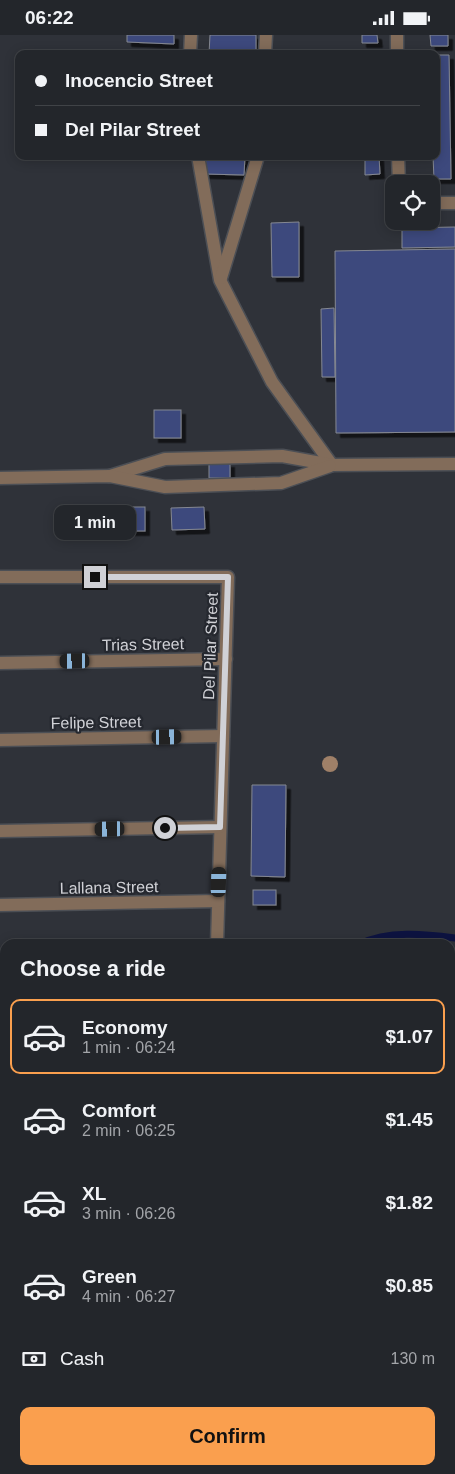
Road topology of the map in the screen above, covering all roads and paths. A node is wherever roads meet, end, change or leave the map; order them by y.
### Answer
1 (191, 35) edge
2 (266, 35) edge
3 (397, 35) edge
4 (190, 50) edge
5 (265, 50) edge
6 (397, 50) edge
7 (199, 160) edge
8 (257, 160) edge
9 (398, 160) edge
10 (399, 175) edge
11 (440, 203) edge
12 (455, 203) edge
13 (220, 280) junction
14 (455, 464) edge
15 (332, 465) junction
16 (110, 476) junction
17 (0, 478) edge
18 (0, 577) edge
19 (226, 659) junction
20 (0, 663) edge
21 (223, 736) junction
22 (0, 740) edge
23 (220, 827) junction
24 (0, 831) edge
25 (218, 901) junction
26 (0, 905) edge
27 (217, 939) edge

1 - 4 street
2 - 5 street
3 - 6 street
7 - 13 street
8 - 13 street
9 - 10 street
11 - 12 street
13 - 15 street
14 - 15 street
15 - 16 street
15 - 16 street
16 - 17 street
18 - 19 street, Del Pilar Street
19 - 20 street, Trias Street
19 - 21 street, Del Pilar Street
21 - 22 street, Felipe Street
21 - 23 street, Del Pilar Street
23 - 24 street
23 - 25 street, Del Pilar Street
25 - 26 street, Lallana Street
25 - 27 street, Del Pilar Street

